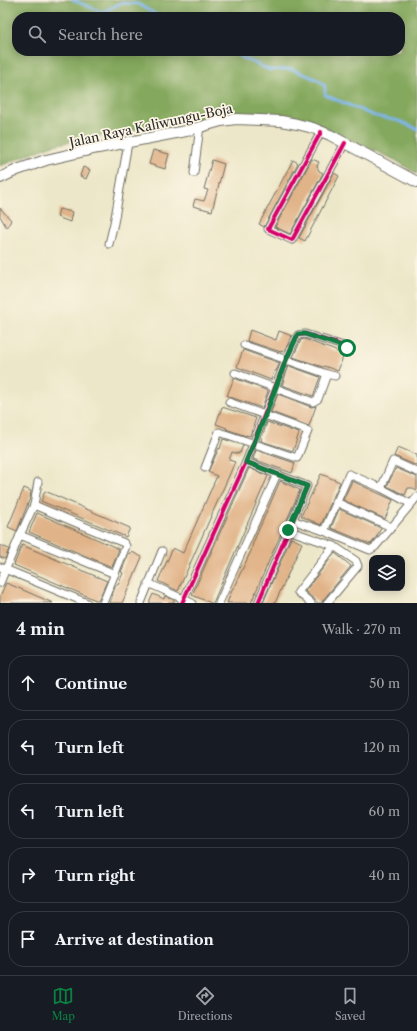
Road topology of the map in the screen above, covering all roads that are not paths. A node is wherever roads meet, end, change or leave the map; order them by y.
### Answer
1 (200, 126) junction
2 (321, 132) junction
3 (128, 143) junction
4 (345, 143) junction
5 (194, 173) dead end
6 (0, 178) edge
7 (417, 182) edge
8 (109, 244) dead end
9 (244, 345) dead end
10 (347, 348) dead end
11 (286, 360) junction
12 (235, 373) dead end
13 (328, 374) junction
14 (335, 376) dead end
15 (276, 388) junction
16 (229, 402) dead end
17 (266, 414) junction
18 (254, 444) junction
19 (246, 462) junction
20 (205, 468) dead end
21 (417, 472) edge
22 (277, 474) junction
23 (38, 482) dead end
24 (381, 488) junction
25 (417, 497) edge
26 (336, 502) junction
27 (411, 504) junction
28 (34, 505) junction
29 (292, 520) junction
30 (391, 527) junction
31 (288, 530) junction
32 (324, 531) junction
33 (20, 535) junction
34 (334, 546) junction
35 (162, 551) dead end
36 (3, 568) edge
37 (115, 574) junction
38 (0, 583) edge
39 (148, 583) junction
40 (183, 601) edge
41 (87, 603) edge
42 (102, 603) edge
43 (140, 603) edge
44 (192, 603) edge
45 (218, 603) edge
46 (258, 603) edge
47 (311, 603) edge
48 (327, 603) edge

1 - 2 main road, Jalan Raya Kaliwungu-Boja
1 - 3 main road, Jalan Raya Kaliwungu-Boja
1 - 5 street
2 - 4 main road, Jalan Raya Kaliwungu-Boja
2 - 4 street
3 - 6 main road, Jalan Raya Kaliwungu-Boja
3 - 8 street
4 - 7 main road, Jalan Raya Kaliwungu-Boja
9 - 11 street
10 - 11 street
11 - 13 street
11 - 15 street
12 - 15 street
13 - 14 street
13 - 15 street
15 - 17 street
16 - 17 street
17 - 18 street
17 - 18 street
18 - 19 street
18 - 20 street
19 - 22 street
19 - 40 street
21 - 24 street
22 - 29 street
22 - 45 street
23 - 28 street
24 - 26 street
24 - 27 street
25 - 27 street
26 - 30 street
26 - 32 street
27 - 30 street
28 - 33 street
28 - 37 street
29 - 31 street
29 - 32 street
30 - 32 street
31 - 34 street
31 - 46 street
33 - 36 street
33 - 37 street
34 - 47 street
34 - 48 street
35 - 39 street
36 - 38 street
36 - 41 street
37 - 42 street
39 - 40 street
39 - 43 street
40 - 44 street

